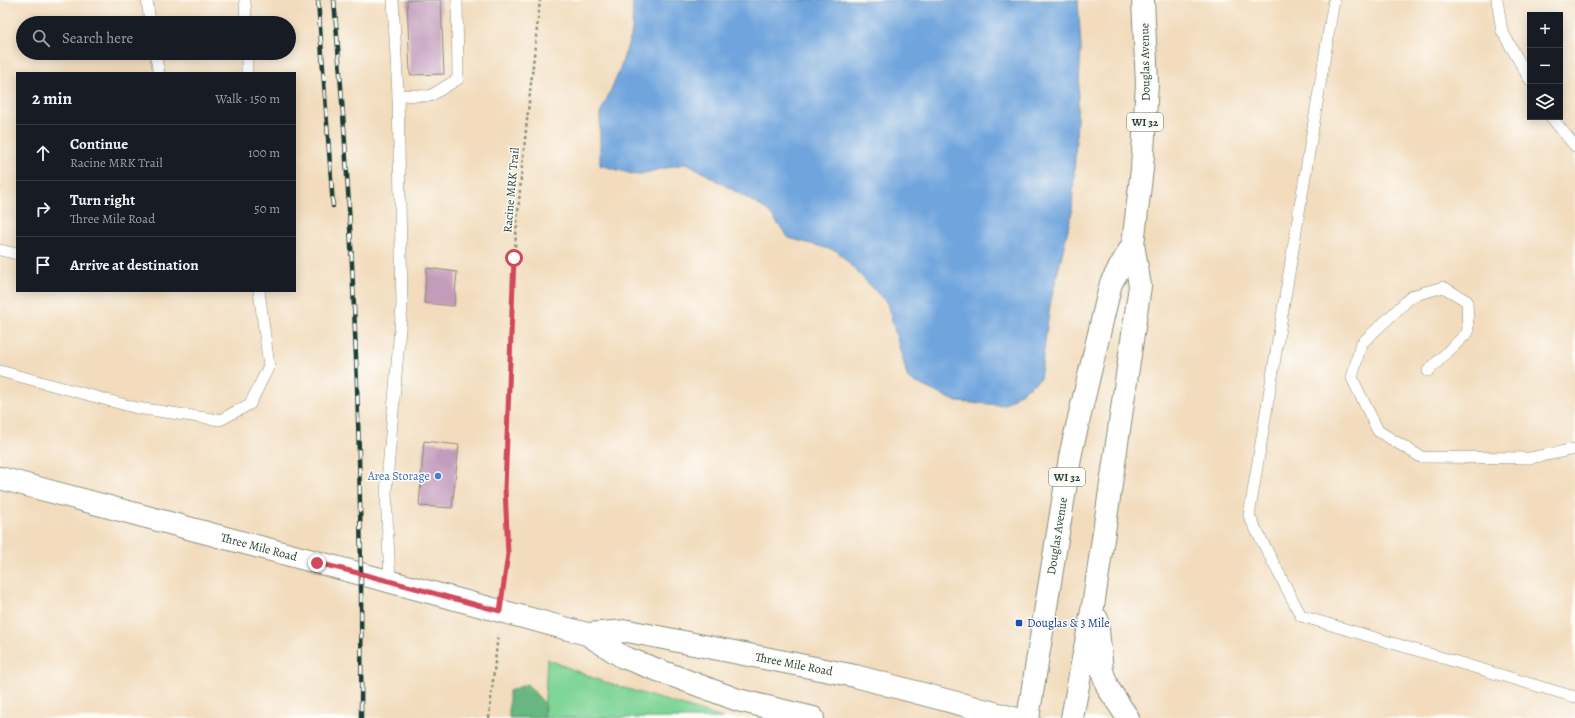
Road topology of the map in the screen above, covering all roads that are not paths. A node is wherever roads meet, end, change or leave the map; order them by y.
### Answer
1 (148, 0) edge
2 (245, 0) edge
3 (393, 0) edge
4 (457, 0) edge
5 (1143, 0) edge
6 (1334, 0) edge
7 (1497, 0) edge
8 (149, 16) edge
9 (246, 16) edge
10 (156, 60) edge
11 (247, 60) edge
12 (159, 72) edge
13 (247, 72) edge
14 (1527, 75) edge
15 (398, 95) junction
16 (1554, 120) edge
17 (1575, 146) edge
18 (1133, 244) junction
19 (0, 250) edge
20 (16, 254) edge
21 (259, 292) edge
22 (0, 371) edge
23 (1428, 371) dead end
24 (1575, 449) edge
25 (0, 478) edge
26 (390, 582) junction
27 (1094, 600) junction
28 (587, 634) junction
29 (1575, 697) edge
30 (1006, 716) edge
31 (814, 718) edge
32 (1028, 718) edge
33 (1072, 718) edge
34 (1128, 718) edge

1 - 8 lane
2 - 9 lane
3 - 15 lane
4 - 15 lane
5 - 18 main road, Douglas Avenue / WI 32
6 - 29 lane
7 - 14 lane
10 - 12 lane
11 - 13 lane
15 - 26 lane
16 - 17 lane
18 - 27 main road, Douglas Avenue / WI 32
18 - 32 main road, Douglas Avenue / WI 32
19 - 20 lane
21 - 22 lane
23 - 24 lane
25 - 26 main road, Three Mile Road
26 - 28 main road, Three Mile Road
27 - 33 main road, Douglas Avenue / WI 32
27 - 34 main road
28 - 30 main road, Three Mile Road
28 - 31 main road, Three Mile Road

